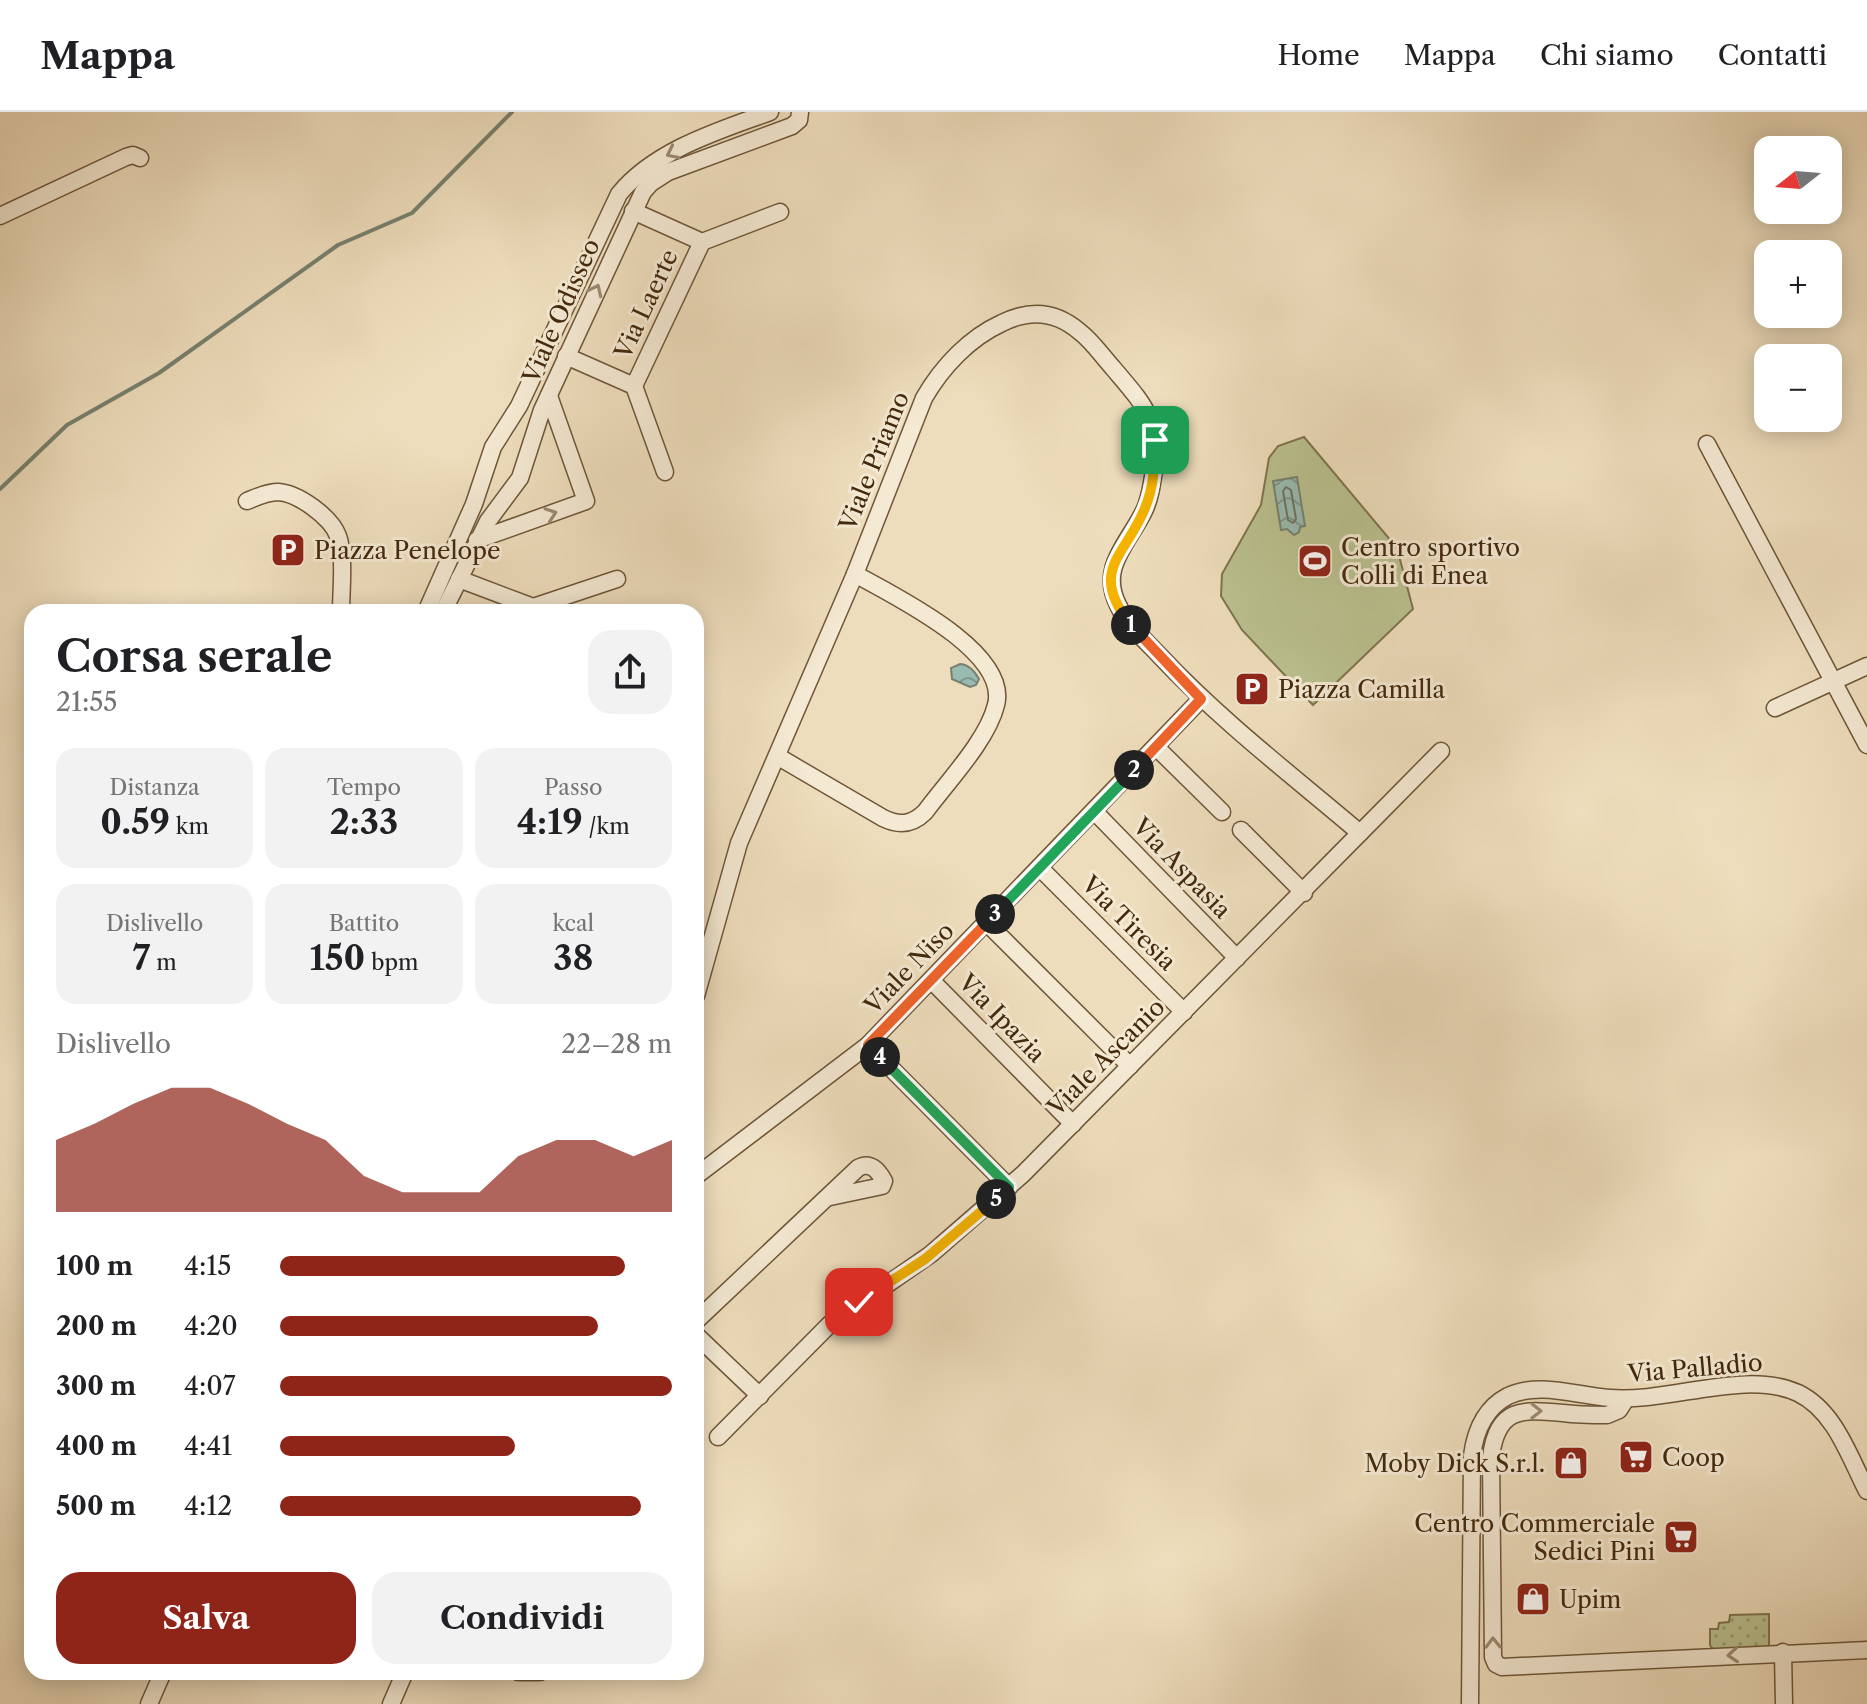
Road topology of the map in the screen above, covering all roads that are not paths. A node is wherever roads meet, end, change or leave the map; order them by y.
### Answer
1 (770, 112) edge
2 (800, 112) edge
3 (140, 158) dead end
4 (633, 211) junction
5 (780, 212) dead end
6 (0, 216) edge
7 (702, 242) junction
8 (564, 312) junction
9 (582, 321) junction
10 (566, 356) junction
11 (634, 386) junction
12 (549, 396) junction
13 (501, 434) junction
14 (1707, 444) dead end
15 (532, 447) junction
16 (665, 472) dead end
17 (481, 480) junction
18 (508, 494) junction
19 (247, 501) dead end
20 (477, 540) junction
21 (855, 574) junction
22 (459, 579) junction
23 (617, 579) dead end
24 (341, 604) edge
25 (430, 604) edge
26 (447, 604) edge
27 (518, 604) edge
28 (548, 604) edge
29 (1867, 666) edge
30 (1832, 683) junction
31 (1201, 699) junction
32 (1775, 708) dead end
33 (1867, 745) edge
34 (1156, 747) junction
35 (1441, 751) dead end
36 (777, 756) junction
37 (1094, 811) junction
38 (1222, 812) dead end
39 (1241, 830) dead end
40 (1360, 833) junction
41 (1040, 868) junction
42 (1304, 893) junction
43 (986, 922) junction
44 (1237, 958) junction
45 (704, 966) edge
46 (931, 980) junction
47 (1184, 1012) junction
48 (868, 1045) junction
49 (1130, 1066) junction
50 (1073, 1124) junction
51 (704, 1170) edge
52 (1009, 1187) junction
53 (830, 1197) dead end
54 (704, 1314) edge
55 (704, 1343) edge
56 (760, 1396) junction
57 (1626, 1399) junction
58 (718, 1437) dead end
59 (1867, 1491) edge
60 (1867, 1650) edge
61 (1783, 1652) junction
62 (160, 1680) edge
63 (402, 1680) edge
64 (149, 1704) edge
65 (391, 1704) edge
66 (1470, 1704) edge
67 (1784, 1704) edge

1 -> 8 street, Viale Odisseo
2 - 4 street, Viale Odisseo
3 - 6 street
4 - 7 street, Via Laerte
9 -> 4 street, Viale Odisseo
5 - 7 street, Via Laerte
7 - 11 street, Via Laerte
8 - 9 street
8 - 13 street, Viale Odisseo
9 - 10 street, Viale Odisseo
10 - 11 street, Via Laerte
10 - 12 street, Viale Odisseo
11 - 16 street, Via Laerte
12 - 15 street, Viale Odisseo
20 -> 12 street
13 - 15 street
13 - 17 street, Viale Odisseo
14 - 30 street
15 - 18 street, Viale Odisseo
17 - 18 street
17 - 25 street, Viale Odisseo
18 - 20 street, Viale Odisseo
19 - 24 street
20 - 22 street, Viale Odisseo
21 - 31 street, Viale Priamo
21 - 36 street, Viale Priamo
21 - 36 street
22 - 26 street, Viale Odisseo
22 - 27 street
23 - 28 street
29 - 30 street
30 - 32 street
30 - 33 street
31 - 34 street, Viale Niso
31 - 40 street
34 - 37 street, Viale Niso
34 - 38 street
35 - 40 street, Viale Ascanio
36 - 45 street, Viale Priamo
37 - 41 street, Viale Niso
37 - 44 street, Via Aspasia
39 - 42 street
40 - 42 street, Viale Ascanio
41 - 43 street, Viale Niso
41 - 47 street, Via Tiresia
42 - 44 street, Viale Ascanio
43 - 46 street, Viale Niso
43 - 49 street
44 - 47 street, Viale Ascanio
46 - 48 street, Viale Niso
46 - 50 street, Via Ipazia
47 - 49 street, Viale Ascanio
48 - 51 street, Viale Niso
48 - 52 street
49 - 50 street, Viale Ascanio
50 - 52 street, Viale Ascanio
52 - 56 street, Viale Ascanio
53 - 54 street
55 - 56 street
56 - 58 street, Viale Ascanio
57 - 59 street, Via Palladio
61 -> 57 street
57 - 66 street, Via Palladio
60 - 61 street
61 - 67 street
62 - 64 street
63 - 65 street

